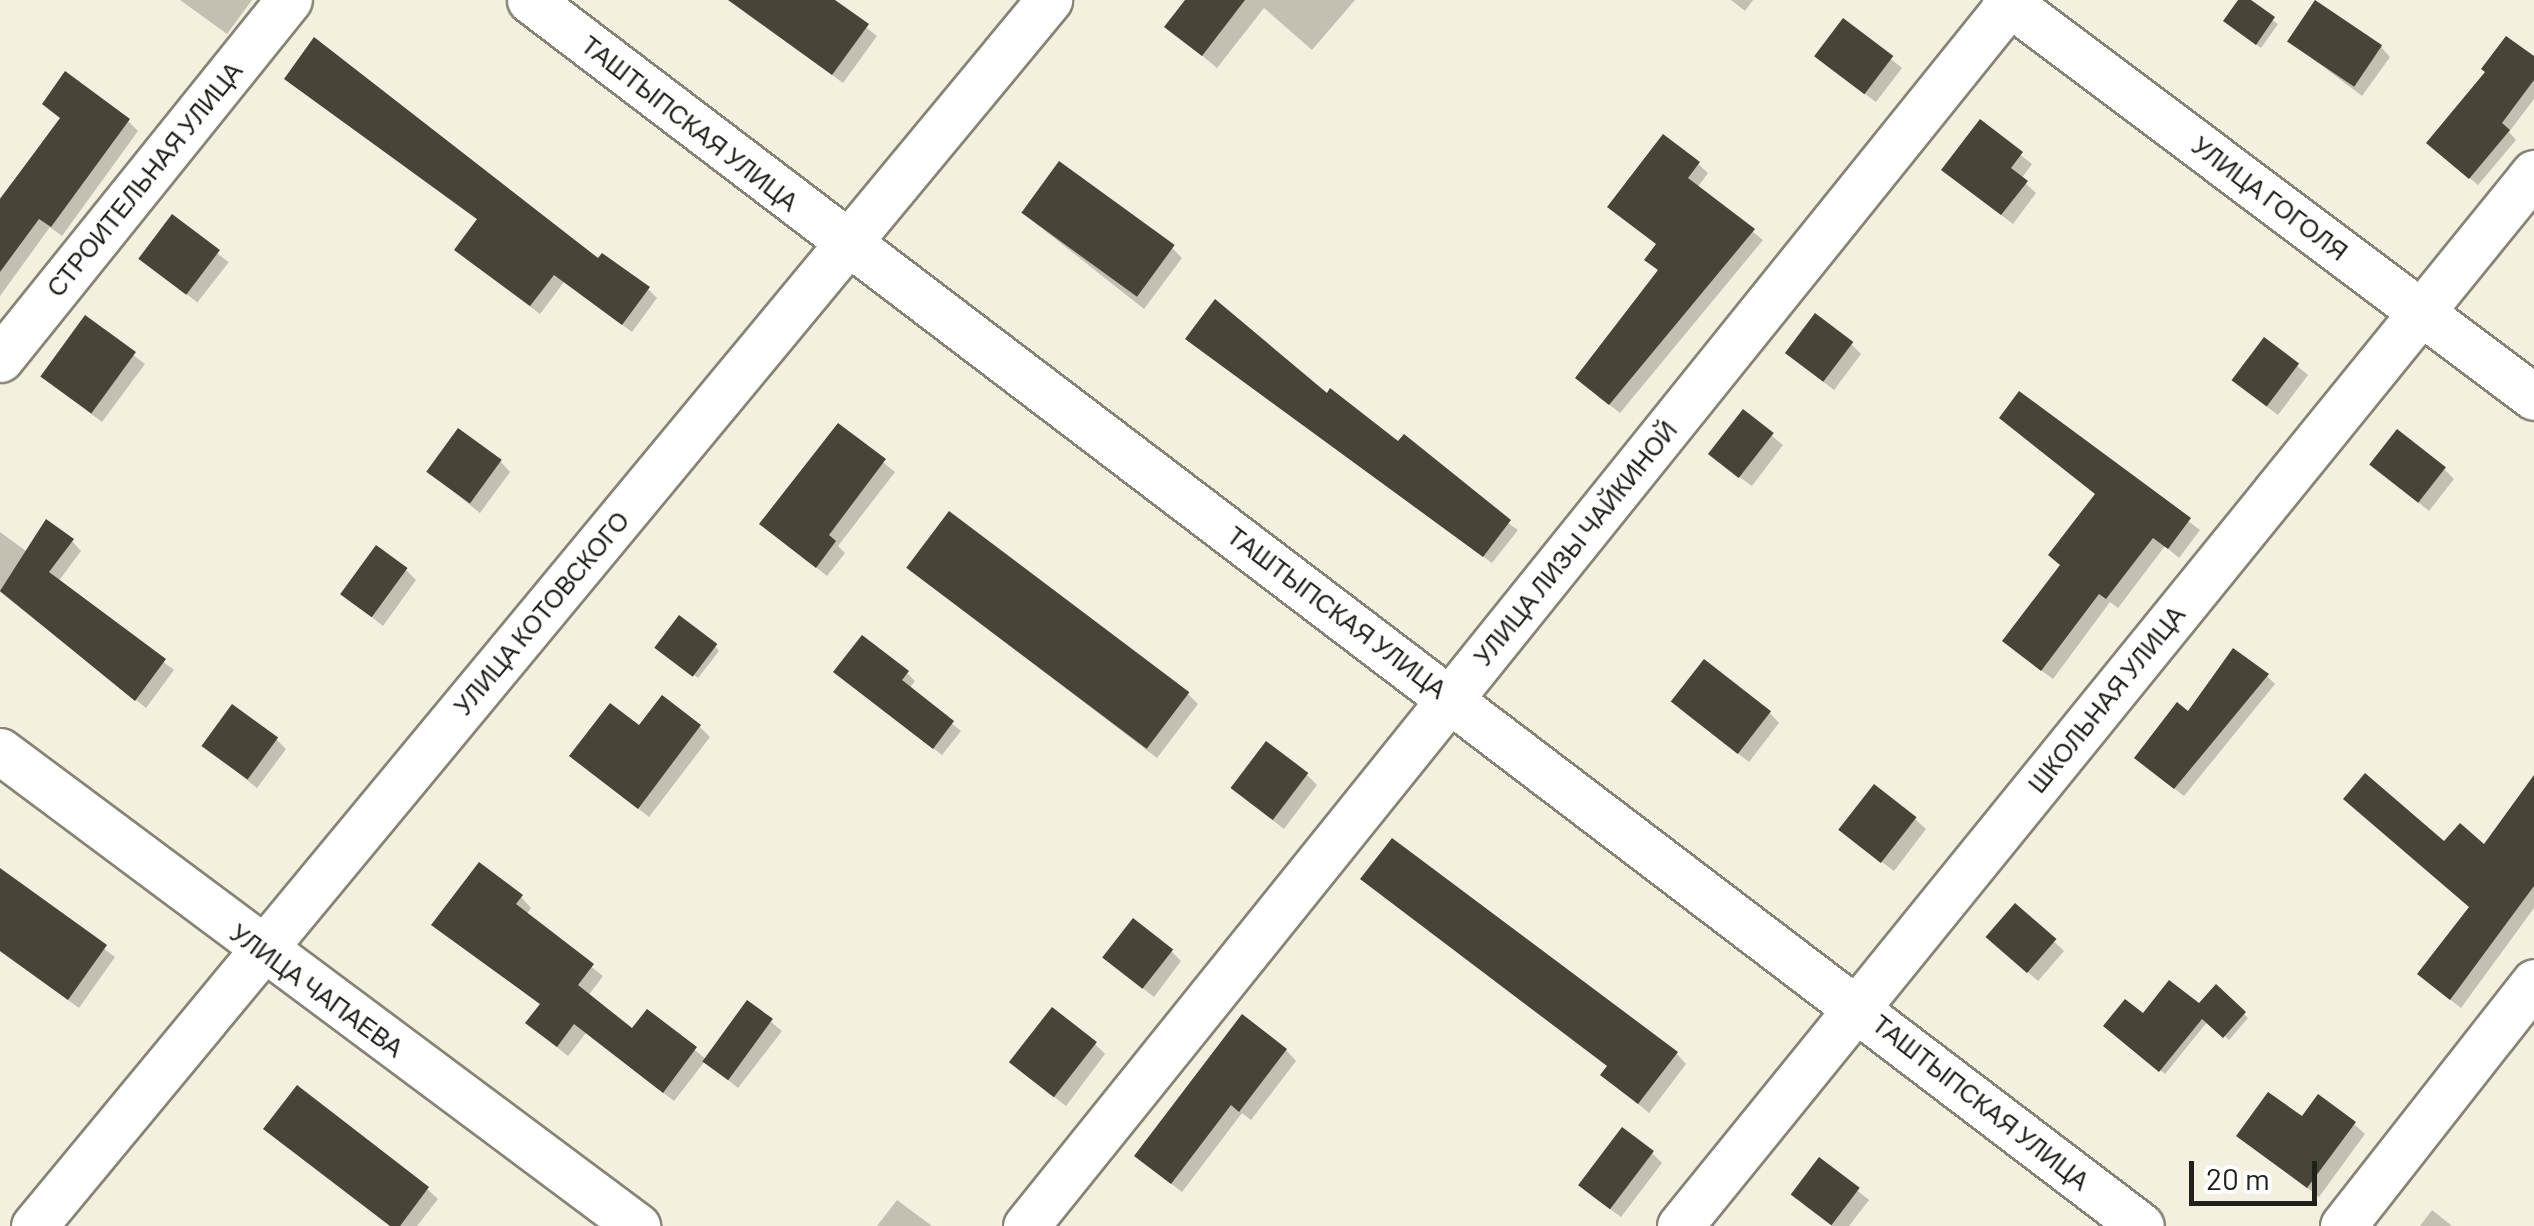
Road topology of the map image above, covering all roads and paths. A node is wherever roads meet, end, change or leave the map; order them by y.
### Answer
1 (288, 0) edge
2 (530, 0) edge
3 (1049, 0) edge
4 (2009, 1) edge
5 (2534, 173) edge
6 (846, 244) junction
7 (2420, 311) junction
8 (0, 359) edge
9 (2534, 397) edge
10 (1451, 698) junction
11 (0, 751) edge
12 (262, 950) junction
13 (2534, 982) edge
14 (1858, 1006) junction
15 (34, 1226) edge
16 (637, 1226) edge
17 (1026, 1226) edge
18 (1680, 1226) edge
19 (2141, 1226) edge
20 (2343, 1226) edge

1 - 8 street, СТРОИТЕЛЬНАЯ УЛИЦА
2 - 6 street, ТАШТЫПСКАЯ УЛИЦА
3 - 6 street, УЛИЦА КОТОВСКОГО
4 - 7 street, УЛИЦА ГОГОЛЯ
4 - 10 street, УЛИЦА ЛИЗЫ ЧАЙКИНОЙ
5 - 7 street, ШКОЛЬНАЯ УЛИЦА
6 - 10 street, ТАШТЫПСКАЯ УЛИЦА
6 - 12 street, УЛИЦА КОТОВСКОГО
7 - 9 street, УЛИЦА ГОГОЛЯ
7 - 14 street, ШКОЛЬНАЯ УЛИЦА
10 - 14 street, ТАШТЫПСКАЯ УЛИЦА
10 - 17 street, УЛИЦА ЛИЗЫ ЧАЙКИНОЙ
11 - 12 street, УЛИЦА ЧАПАЕВА
12 - 15 street, УЛИЦА КОТОВСКОГО
12 - 16 street, УЛИЦА ЧАПАЕВА
13 - 20 street
14 - 18 street, ШКОЛЬНАЯ УЛИЦА
14 - 19 street, ТАШТЫПСКАЯ УЛИЦА

